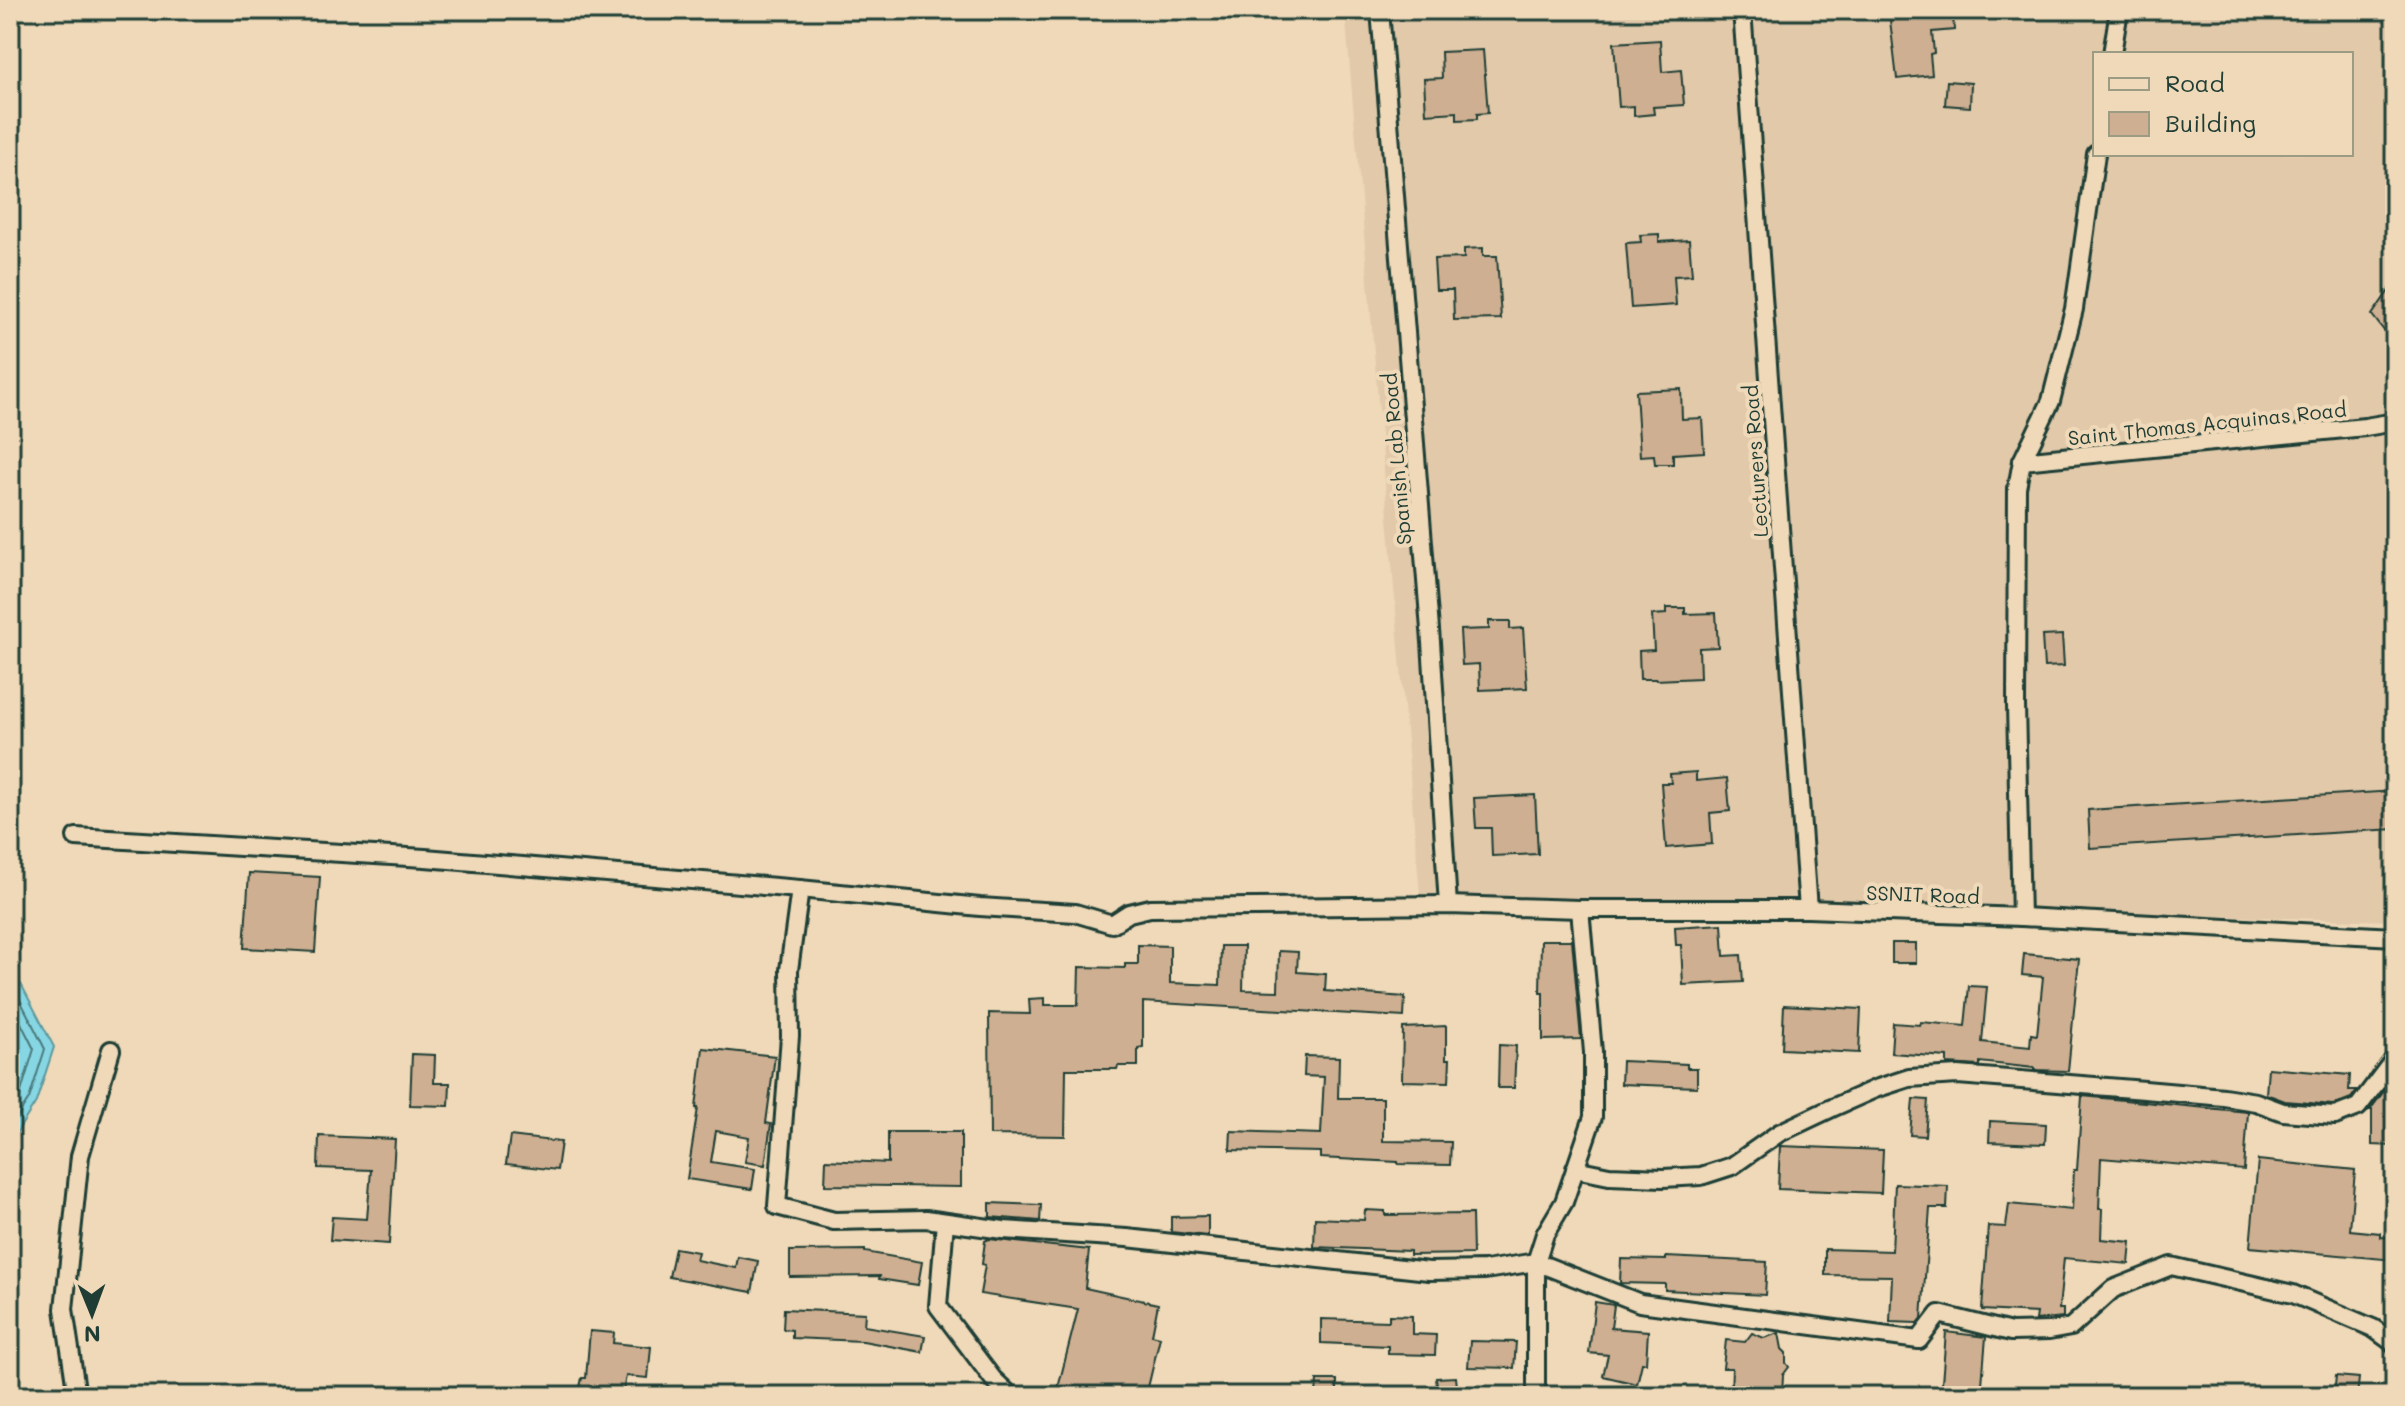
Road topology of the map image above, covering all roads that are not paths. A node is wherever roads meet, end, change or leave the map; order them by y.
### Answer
1 (1380, 10) edge
2 (1742, 10) edge
3 (2119, 10) edge
4 (2112, 52) edge
5 (2096, 156) edge
6 (2395, 422) edge
7 (2022, 461) junction
8 (76, 837) dead end
9 (800, 889) junction
10 (1448, 905) junction
11 (1580, 909) junction
12 (1808, 909) junction
13 (2021, 917) junction
14 (2395, 937) edge
15 (111, 1050) dead end
16 (2395, 1058) edge
17 (1575, 1169) junction
18 (945, 1222) junction
19 (1536, 1262) junction
20 (2395, 1344) edge
21 (77, 1396) edge
22 (1011, 1396) edge
23 (1536, 1396) edge

1 - 10 street, Spanish Lab Road
2 - 12 street, Lecturers Road
3 - 4 street
5 - 7 street
6 - 7 street, Saint Thomas Acquinas Road
7 - 13 street
8 - 9 street, SSNIT Road
9 - 10 street, SSNIT Road
9 - 18 street
10 - 11 street, SSNIT Road
11 - 12 street, SSNIT Road
11 - 17 street
12 - 13 street, SSNIT Road
13 - 14 street, SSNIT Road
15 - 21 street
16 - 17 street
17 - 19 street
18 - 19 street
18 - 22 street
19 - 20 street
19 - 23 street

